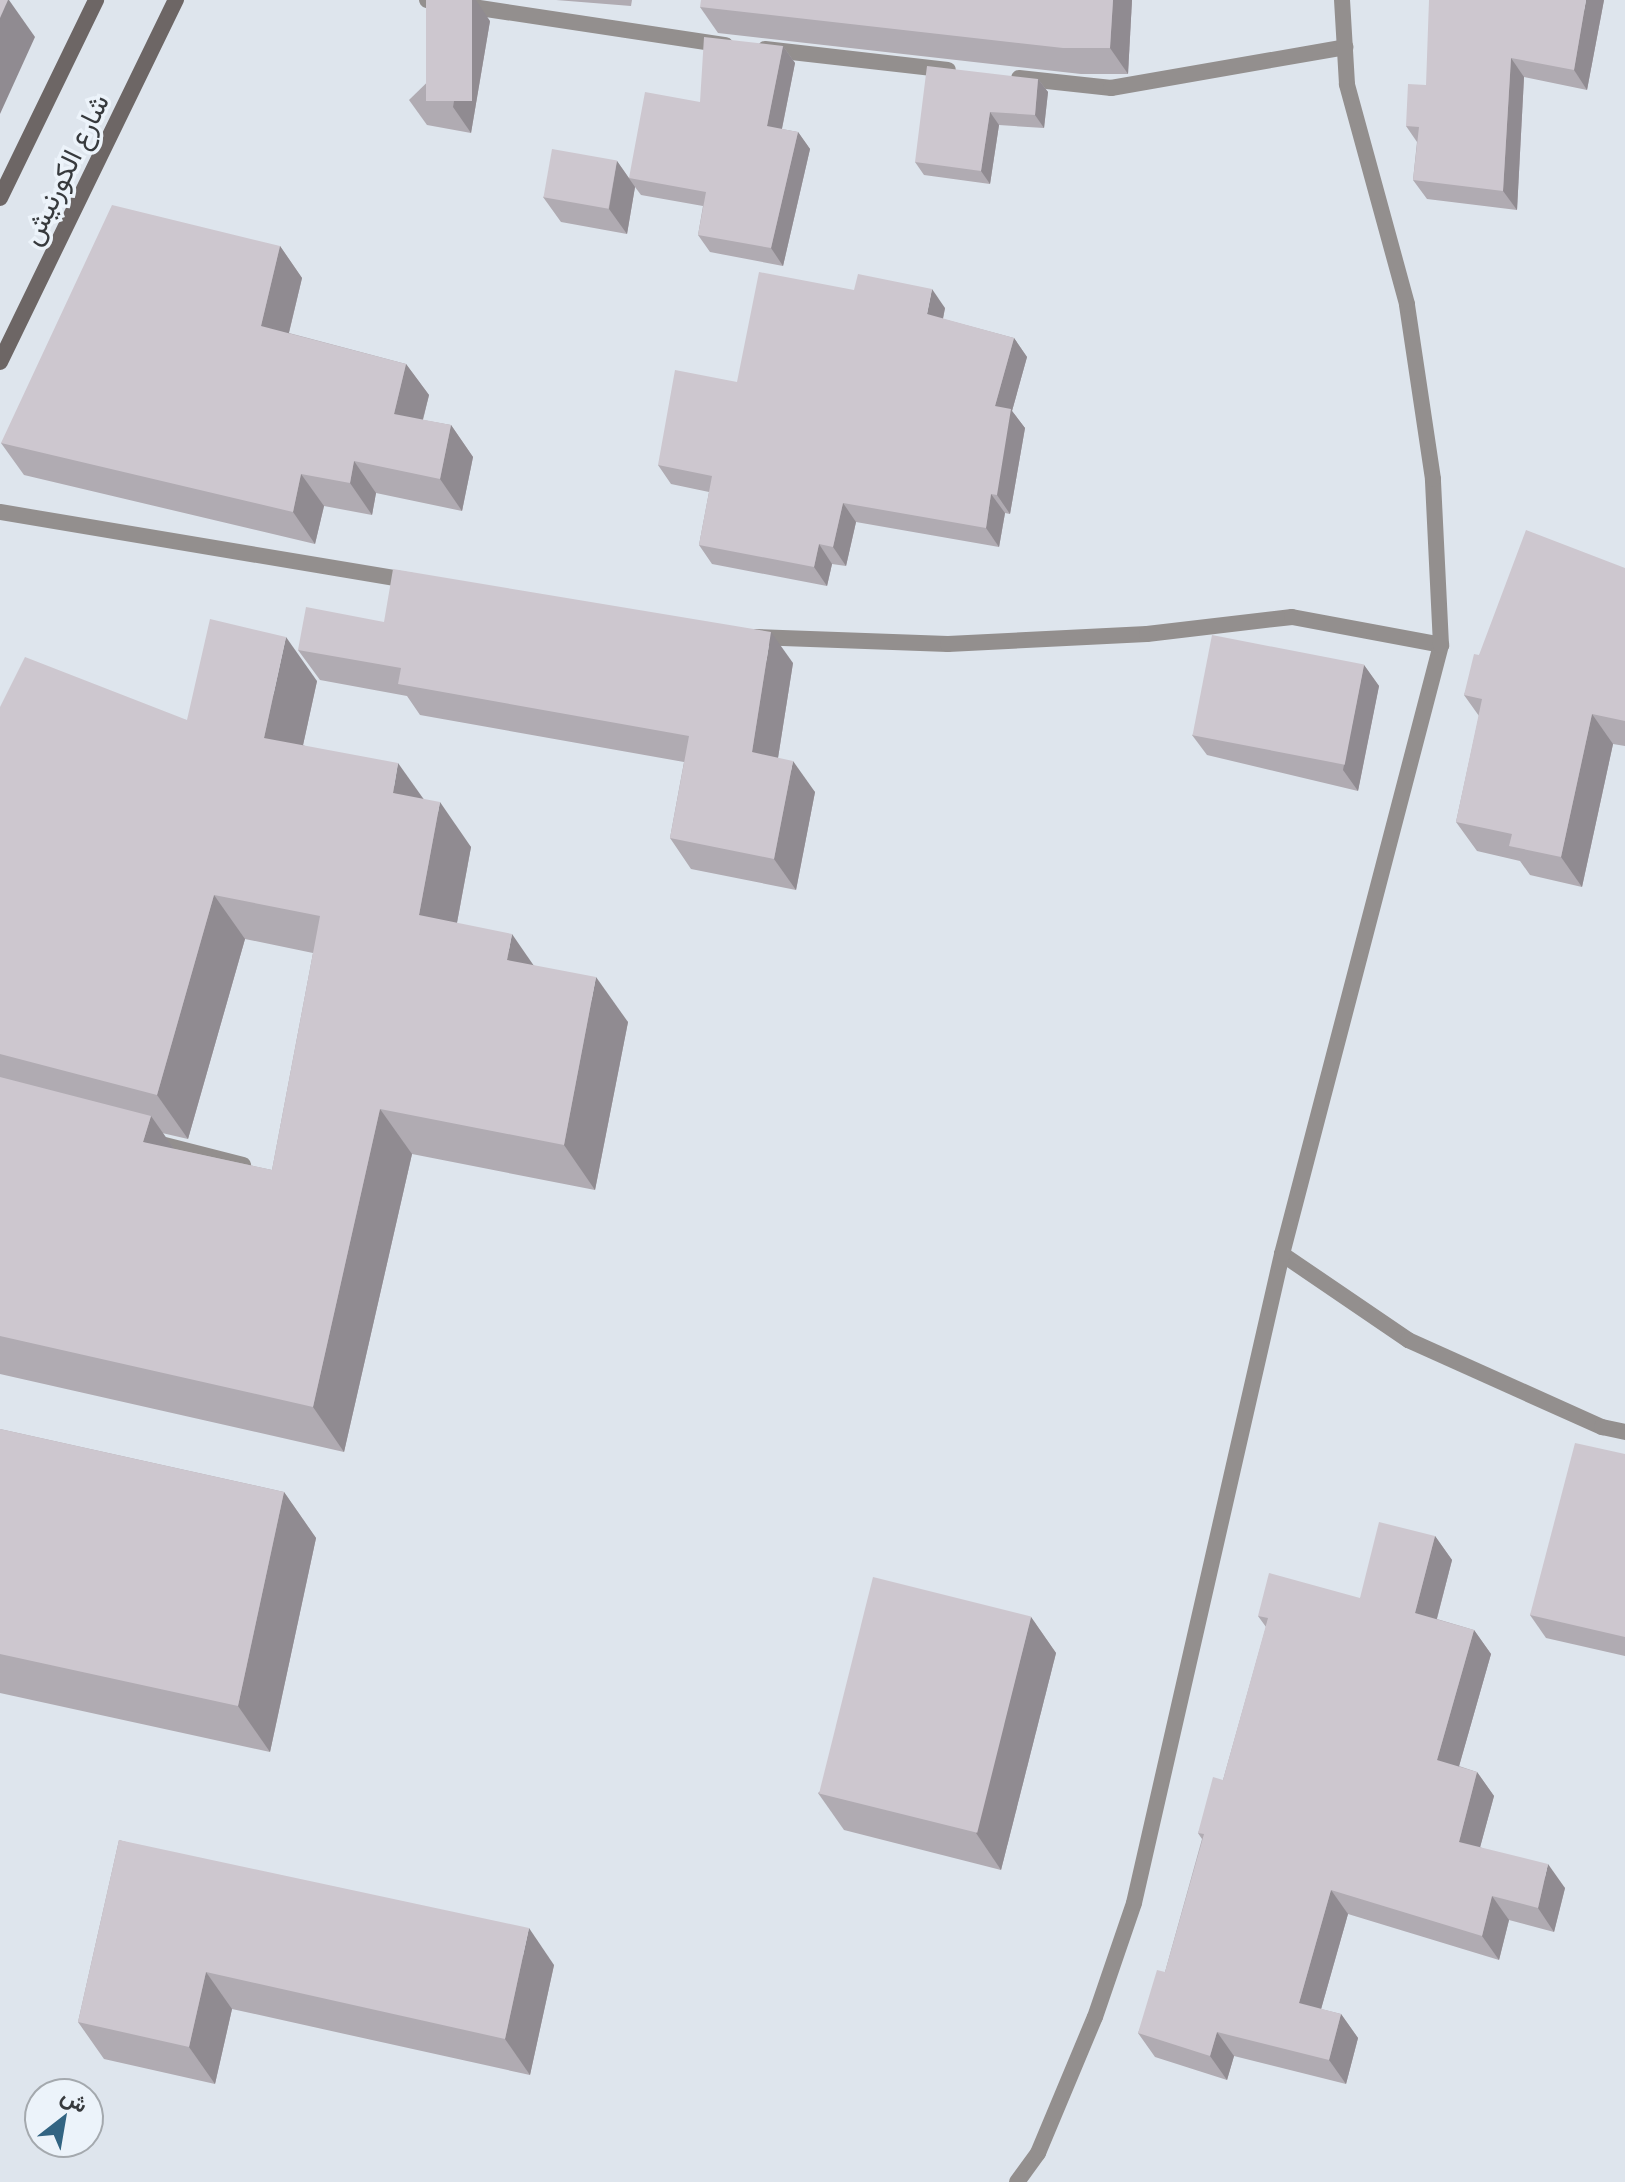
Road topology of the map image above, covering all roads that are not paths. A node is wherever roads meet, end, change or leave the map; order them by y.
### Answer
1 (96, 0) edge
2 (176, 0) edge
3 (427, 0) edge
4 (1342, 0) edge
5 (1345, 47) junction
6 (960, 72) edge
7 (1005, 77) edge
8 (0, 198) edge
9 (0, 362) edge
10 (0, 512) edge
11 (438, 585) edge
12 (742, 636) edge
13 (1441, 645) junction
14 (139, 1138) edge
15 (263, 1170) edge
16 (1282, 1254) junction
17 (1625, 1432) edge
18 (1017, 2182) edge

1 - 8 main road, شارع الكورنيش
2 - 9 main road, شارع الكورنيش
3 - 6 street
4 - 5 street
5 - 7 street
5 - 13 street
10 - 11 street
12 - 13 street
13 - 16 street
14 - 15 street
16 - 17 street
16 - 18 street

